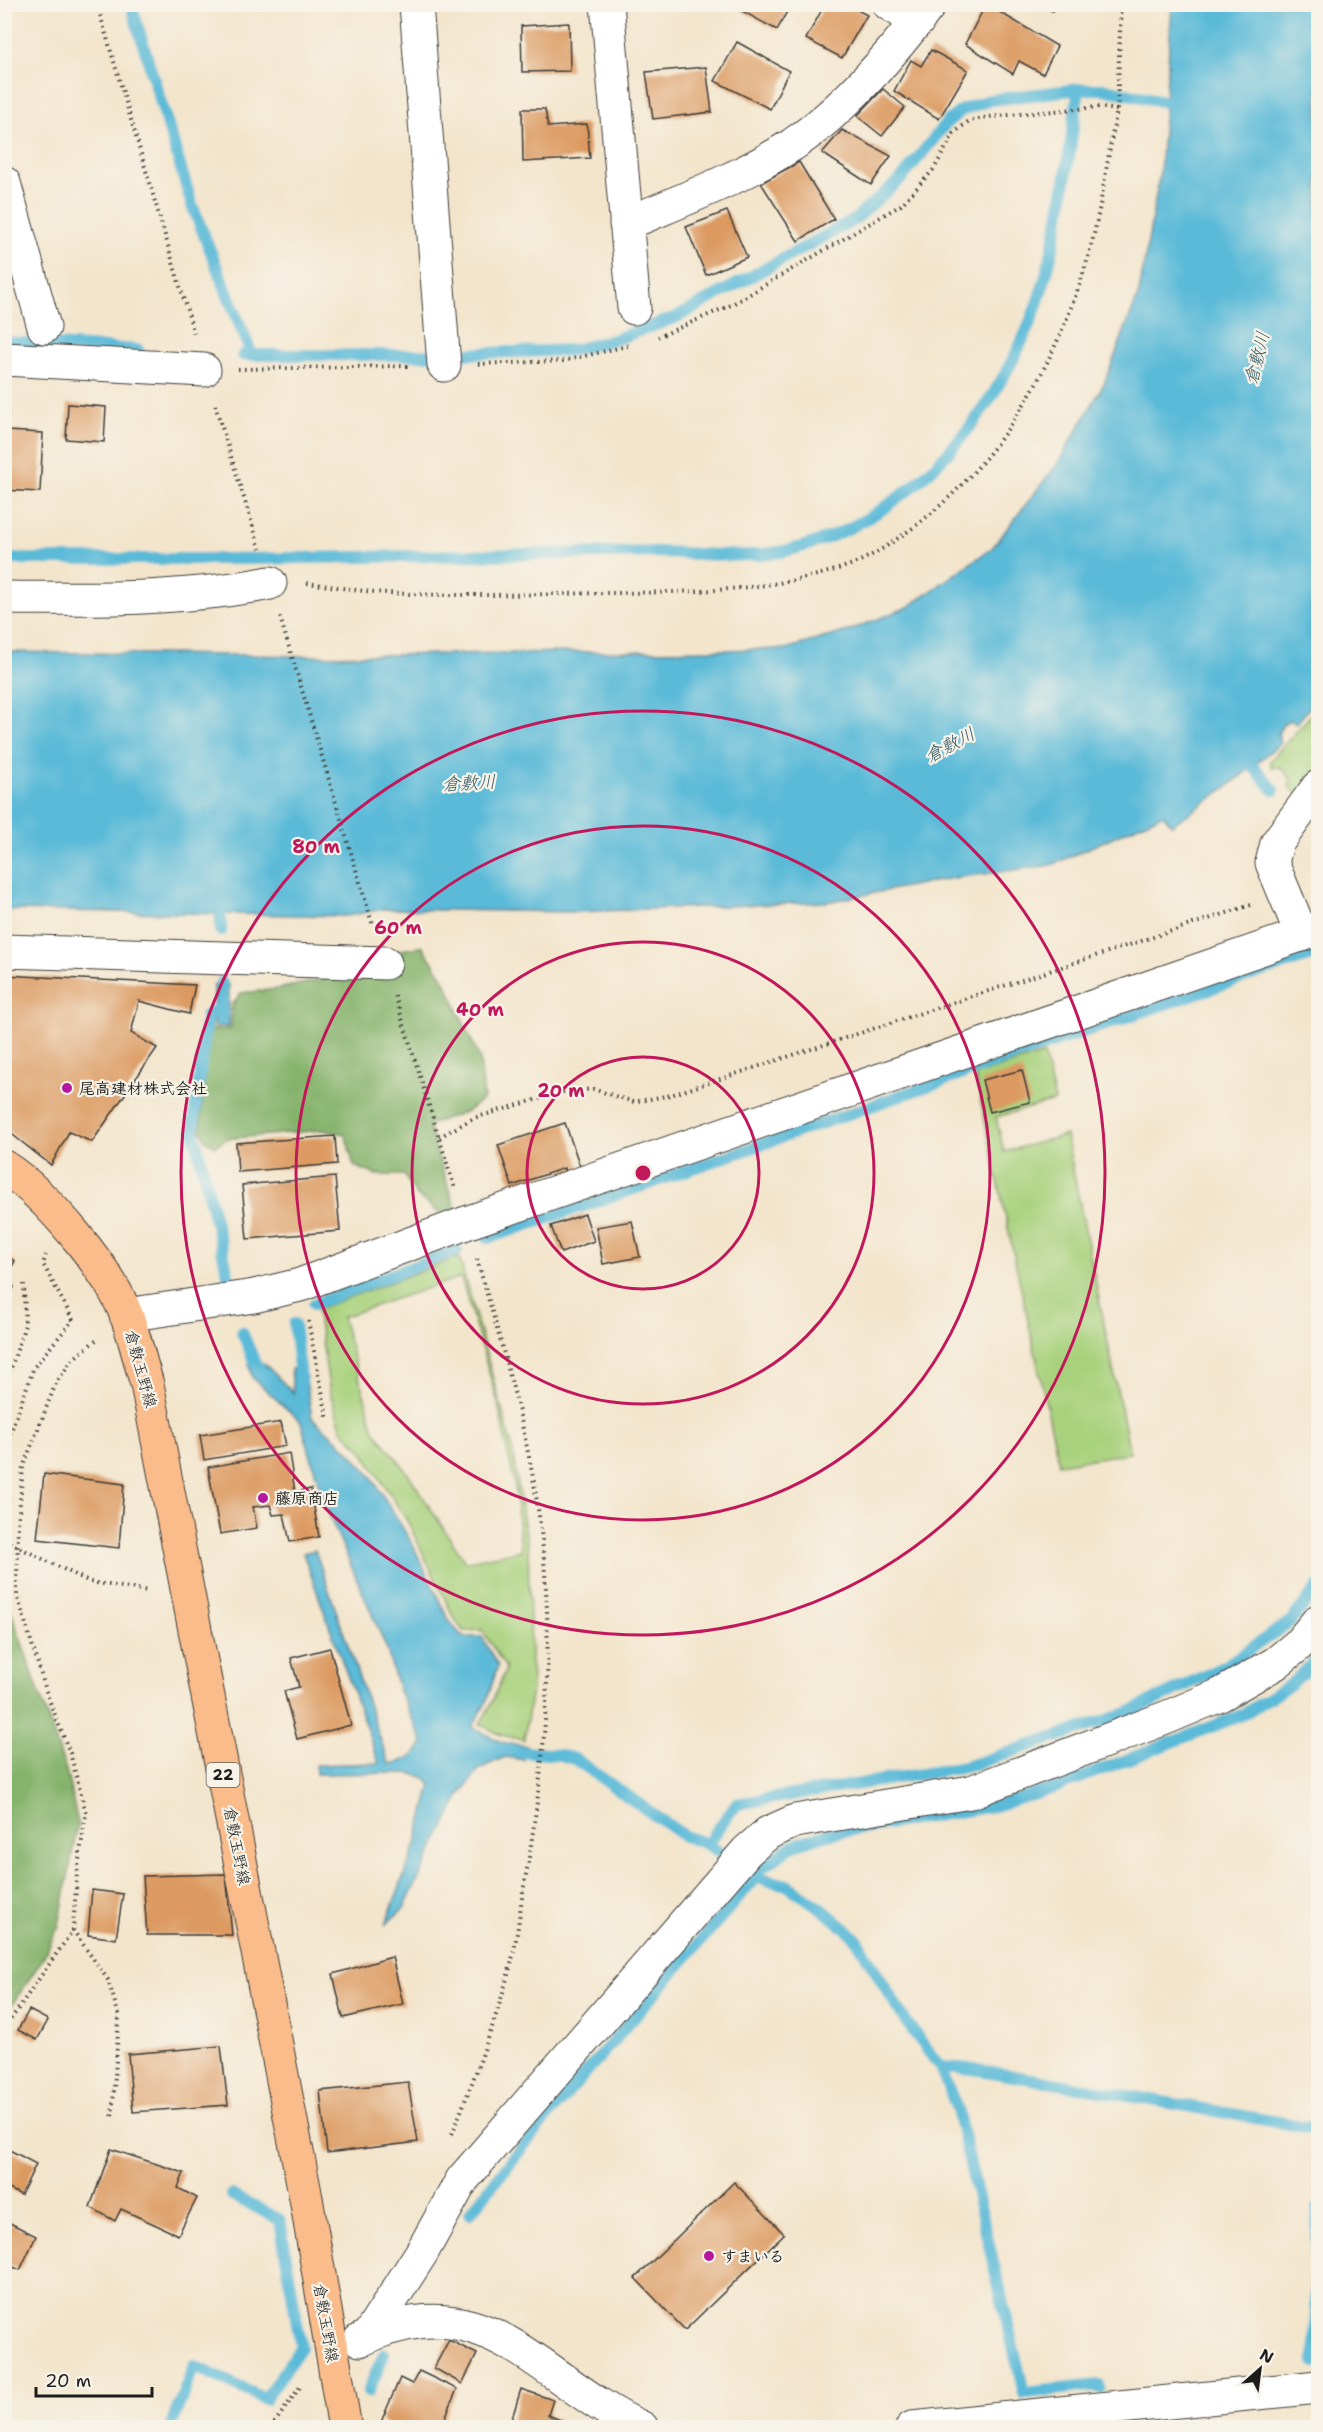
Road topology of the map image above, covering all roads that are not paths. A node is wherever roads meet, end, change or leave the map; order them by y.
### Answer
1 (416, 4) edge
2 (607, 4) edge
3 (889, 4) edge
4 (924, 13) edge
5 (4, 183) edge
6 (626, 224) junction
7 (634, 308) dead end
8 (44, 327) dead end
9 (444, 357) dead end
10 (4, 359) edge
11 (204, 370) road end
12 (4, 598) edge
13 (274, 598) road end
14 (1318, 787) edge
15 (1310, 932) edge
16 (4, 951) edge
17 (383, 958) road end
18 (4, 1167) edge
19 (126, 1315) junction
20 (1318, 1622) edge
21 (369, 2335) junction
22 (330, 2350) junction
23 (1318, 2387) edge
24 (345, 2427) edge
25 (642, 2427) edge
26 (912, 2427) edge

1 - 9 street
2 - 6 street
3 - 4 street
4 - 6 street
5 - 8 street
6 - 7 street
10 - 11 street
12 - 13 street
14 - 15 street
15 - 19 street
16 - 17 street
18 - 19 main road, 倉敷玉野線 / 22
19 - 22 main road, 倉敷玉野線 / 22
20 - 21 street
21 - 22 street
21 - 25 street
22 - 24 main road, 倉敷玉野線 / 22
23 - 26 street

